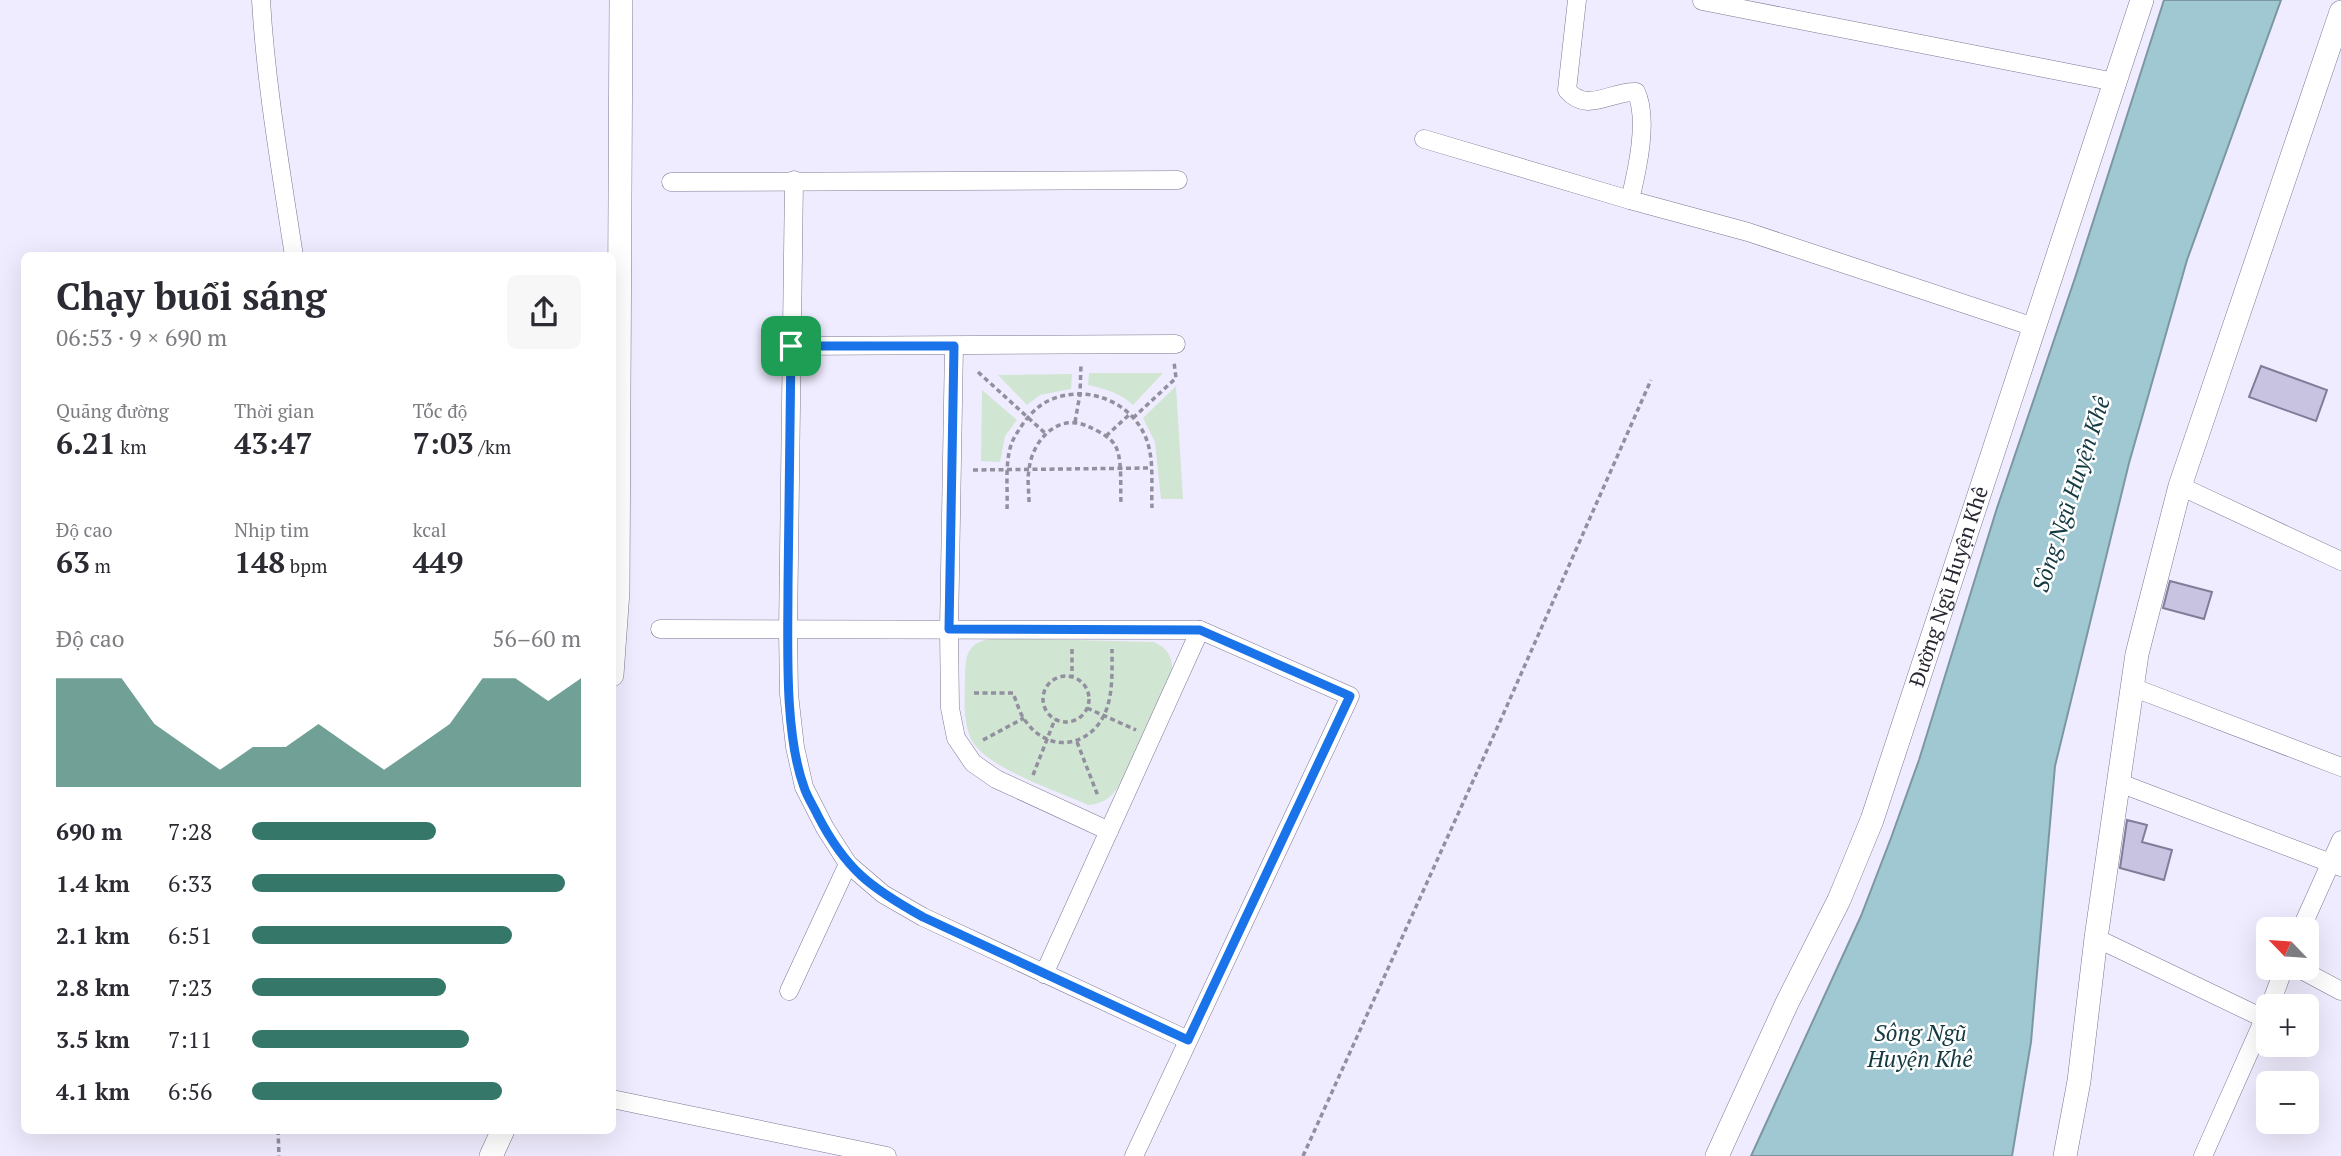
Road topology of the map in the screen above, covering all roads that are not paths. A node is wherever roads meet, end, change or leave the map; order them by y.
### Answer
1 (261, 0) edge
2 (621, 0) edge
3 (1577, 0) edge
4 (2142, 0) edge
5 (1702, 1) edge
6 (2341, 12) edge
7 (2334, 60) edge
8 (2115, 82) junction
9 (1424, 139) dead end
10 (794, 180) junction
11 (1178, 180) dead end
12 (671, 182) dead end
13 (1630, 200) junction
14 (293, 252) edge
15 (2034, 327) junction
16 (791, 346) junction
17 (954, 346) junction
18 (1175, 353) road end
19 (2180, 486) junction
20 (2341, 561) edge
21 (616, 619) edge
22 (660, 629) dead end
23 (949, 629) junction
24 (1200, 630) junction
25 (788, 631) junction
26 (2132, 687) junction
27 (2341, 767) edge
28 (2117, 782) junction
29 (1109, 831) junction
30 (2341, 840) edge
31 (848, 864) junction
32 (2336, 865) edge
33 (2308, 917) edge
34 (2096, 938) junction
35 (1044, 974) junction
36 (2319, 979) edge
37 (789, 991) dead end
38 (2341, 991) edge
39 (2256, 1007) edge
40 (2256, 1037) edge
41 (1188, 1040) junction
42 (616, 1100) edge
43 (501, 1134) edge
44 (491, 1156) edge
45 (887, 1156) edge
46 (1134, 1156) edge
47 (1717, 1156) edge
48 (2064, 1156) edge
49 (2203, 1156) edge

1 - 14 street
2 - 21 street
3 - 13 street
4 - 8 street, Đường Ngũ Huyện Khê
5 - 8 street
6 - 7 street
7 - 19 street
8 - 15 street, Đường Ngũ Huyện Khê
9 - 13 street
10 - 11 street
10 - 12 street
10 - 16 street
13 - 15 street
15 - 47 street, Đường Ngũ Huyện Khê
16 - 17 street
16 - 25 street
17 - 18 street
17 - 23 street
19 - 20 street
19 - 26 street
22 - 25 street
23 - 24 street
23 - 25 street
23 - 29 street
24 - 29 street
24 - 41 street
25 - 31 street
26 - 27 street
26 - 28 street
28 - 32 street
28 - 34 street
29 - 35 street
30 - 32 street
31 - 35 street
31 - 37 street
32 - 33 street
34 - 39 street
34 - 48 street
35 - 41 street
36 - 38 street
40 - 49 street
41 - 46 street
42 - 45 street
43 - 44 street

